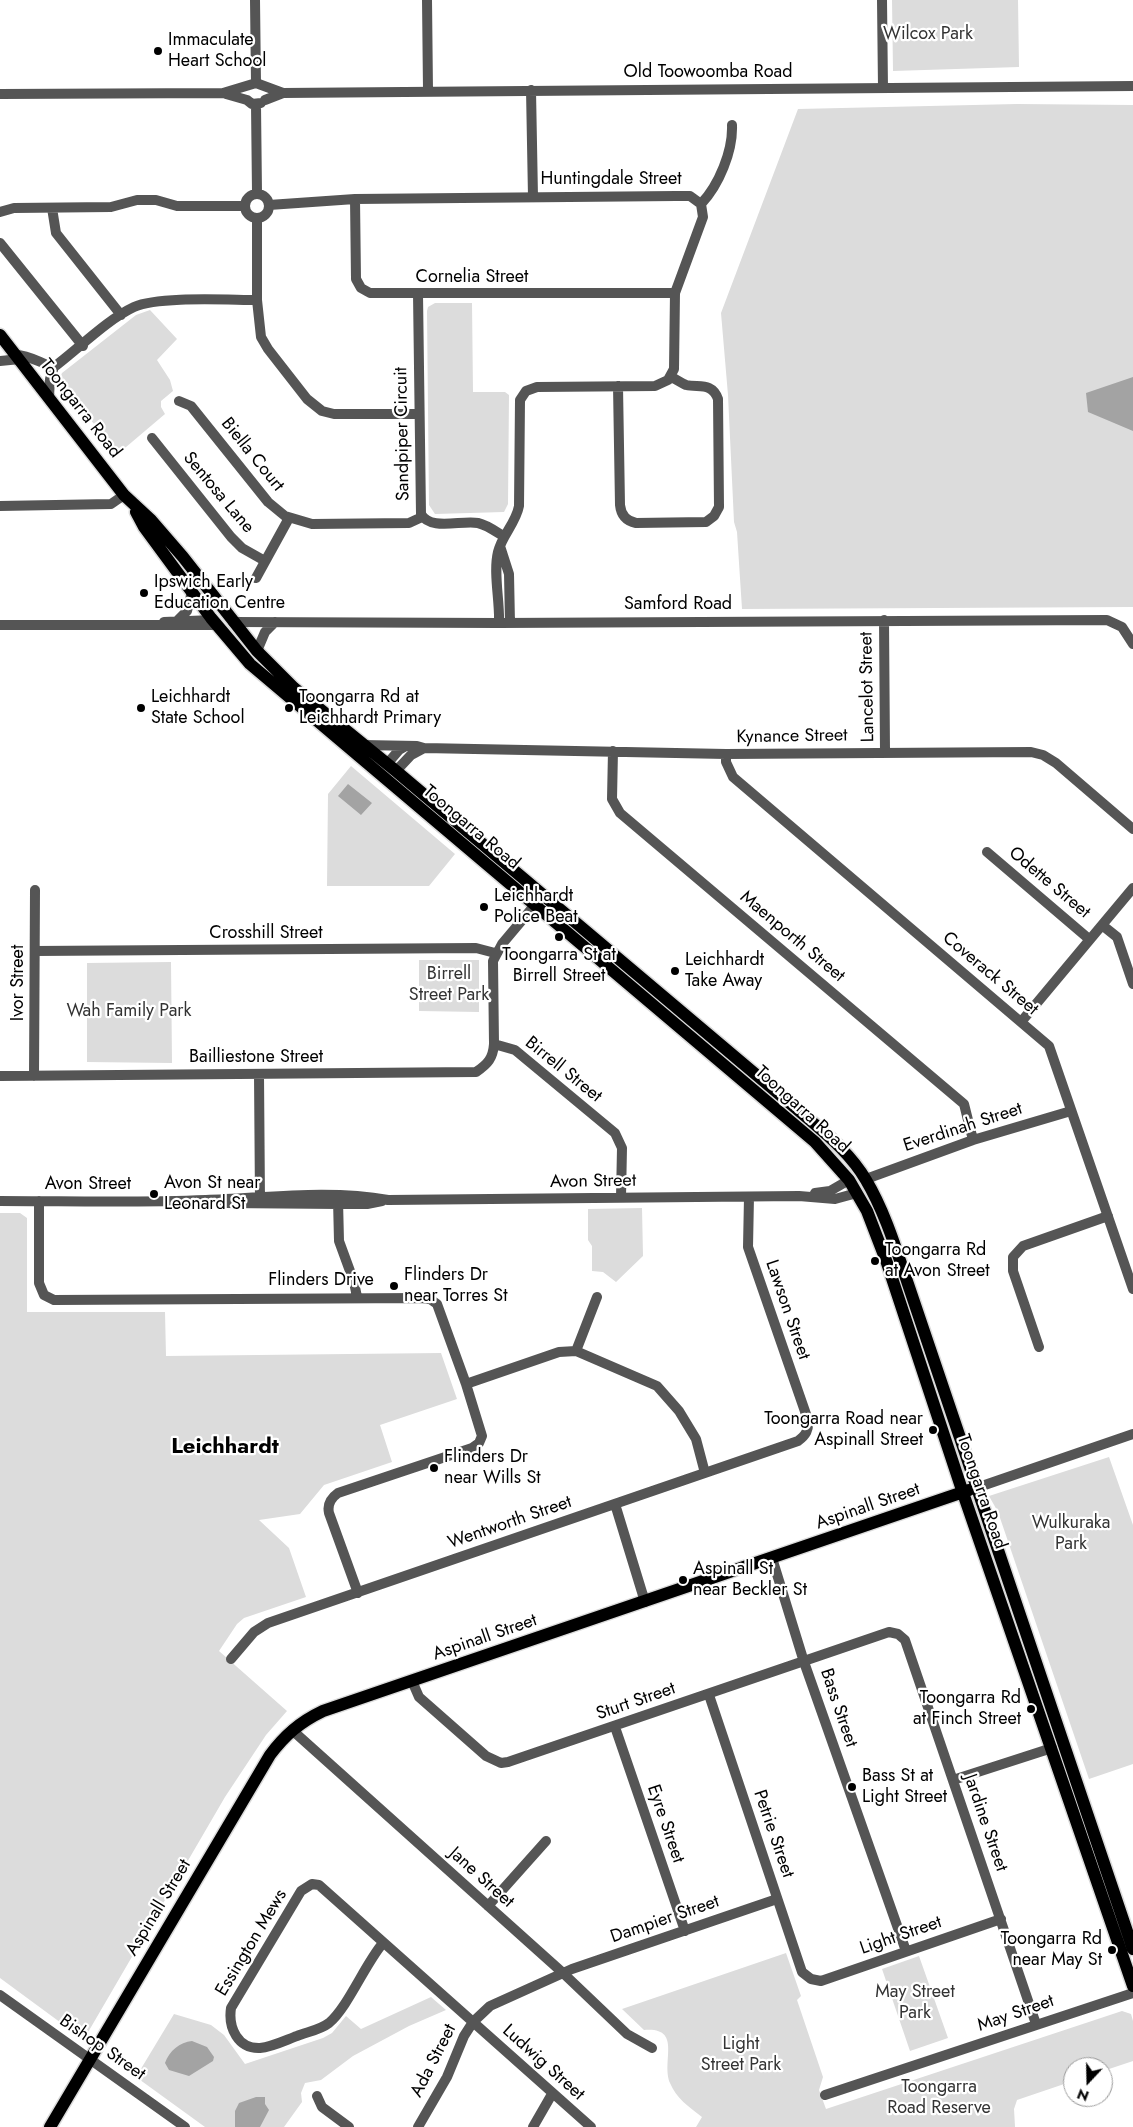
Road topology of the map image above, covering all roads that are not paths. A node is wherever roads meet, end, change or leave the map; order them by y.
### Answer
1 (255, 0) edge
2 (427, 0) edge
3 (882, 0) edge
4 (255, 86) junction
5 (1133, 86) edge
6 (883, 88) junction
7 (428, 90) junction
8 (531, 90) junction
9 (283, 92) junction
10 (223, 93) junction
11 (0, 94) edge
12 (256, 102) junction
13 (732, 125) dead end
14 (257, 193) junction
15 (533, 197) junction
16 (355, 199) junction
17 (701, 204) junction
18 (269, 205) junction
19 (245, 206) junction
20 (52, 208) junction
21 (0, 212) edge
22 (257, 218) junction
23 (0, 243) edge
24 (675, 293) junction
25 (418, 294) junction
26 (257, 300) junction
27 (121, 315) junction
28 (2, 338) edge
29 (83, 346) junction
30 (18, 357) junction
31 (0, 359) edge
32 (54, 367) junction
33 (671, 376) junction
34 (618, 386) junction
35 (49, 397) junction
36 (180, 401) dead end
37 (419, 414) junction
38 (152, 438) dead end
39 (129, 500) junction
40 (0, 506) edge
41 (422, 517) junction
42 (289, 518) junction
43 (501, 541) junction
44 (265, 562) junction
45 (256, 578) dead end
46 (192, 592) junction
47 (178, 620) junction
48 (884, 620) junction
49 (233, 622) junction
50 (275, 622) junction
51 (215, 623) junction
52 (499, 623) junction
53 (510, 623) junction
54 (156, 624) junction
55 (0, 626) edge
56 (1133, 644) edge
57 (257, 651) junction
58 (363, 745) junction
59 (407, 746) junction
60 (424, 748) junction
61 (613, 751) junction
62 (885, 752) junction
63 (726, 754) junction
64 (392, 768) junction
65 (382, 777) junction
66 (1133, 829) edge
67 (987, 852) dead end
68 (1133, 888) edge
69 (35, 890) dead end
70 (539, 900) junction
71 (1102, 925) junction
72 (1089, 939) junction
73 (35, 952) junction
74 (495, 953) junction
75 (1133, 984) edge
76 (1022, 1022) junction
77 (494, 1044) junction
78 (260, 1075) junction
79 (0, 1076) edge
80 (34, 1076) junction
81 (1072, 1111) junction
82 (973, 1140) junction
83 (866, 1179) junction
84 (849, 1180) junction
85 (857, 1193) junction
86 (799, 1196) junction
87 (621, 1197) junction
88 (749, 1197) junction
89 (260, 1200) junction
90 (339, 1200) junction
91 (0, 1201) edge
92 (39, 1201) junction
93 (1108, 1216) junction
94 (1133, 1289) edge
95 (356, 1297) junction
96 (597, 1297) dead end
97 (1039, 1347) dead end
98 (576, 1351) junction
99 (466, 1384) junction
100 (807, 1432) joint
101 (1133, 1434) edge
102 (706, 1473) junction
103 (976, 1488) junction
104 (963, 1493) junction
105 (615, 1504) junction
106 (772, 1558) junction
107 (358, 1593) junction
108 (645, 1602) junction
109 (898, 1634) joint
110 (231, 1659) dead end
111 (804, 1662) junction
112 (412, 1681) junction
113 (709, 1695) junction
114 (615, 1727) junction
115 (292, 1730) junction
116 (1052, 1748) junction
117 (953, 1780) junction
118 (546, 1841) dead end
119 (777, 1899) junction
120 (488, 1906) junction
121 (1001, 1920) junction
122 (685, 1931) junction
123 (383, 1943) junction
124 (1133, 1949) edge
125 (906, 1951) junction
126 (563, 1973) junction
127 (811, 1979) joint
128 (1133, 1986) edge
129 (1133, 1993) edge
130 (0, 1995) edge
131 (473, 2022) junction
132 (1036, 2024) junction
133 (652, 2048) dead end
134 (90, 2059) junction
135 (552, 2094) junction
136 (825, 2095) dead end
137 (317, 2096) dead end
138 (50, 2127) edge
139 (185, 2127) edge
140 (350, 2127) edge
141 (418, 2127) edge
142 (532, 2127) edge
143 (590, 2127) edge

1 - 4 street
2 - 7 street
3 - 6 street
4 - 9 street, Old Toowoomba Road
4 - 10 street, Old Toowoomba Road
4 - 12 street
4 - 12 street
5 - 6 street, Old Toowoomba Road
6 - 8 street, Old Toowoomba Road
7 - 8 street, Old Toowoomba Road
7 - 9 street, Old Toowoomba Road
8 - 15 street
9 - 12 street, Old Toowoomba Road
10 - 11 street, Old Toowoomba Road
10 - 12 street, Old Toowoomba Road
12 - 14 street
13 - 17 street
14 - 18 street
14 - 19 street
15 - 16 street, Huntingdale Street
15 - 17 street, Huntingdale Street
16 - 18 street, Huntingdale Street
16 - 25 street, Cornelia Street
17 - 24 street, Huntingdale Street
18 - 22 street
19 - 20 street
19 - 22 street
20 - 21 street
20 - 27 street
22 - 26 street
23 - 29 street
24 - 25 street, Cornelia Street
24 - 33 street, Huntingdale Street
25 - 37 street, Sandpiper Circuit
26 - 27 street
26 - 37 street
27 - 29 street
28 - 30 main road, Toongarra Road
28 - 31 street
29 - 32 street
30 - 31 street
30 - 32 street
30 - 35 main road, Toongarra Road
32 - 35 street
33 - 34 street
33 - 34 street
34 - 43 street
35 - 39 main road, Toongarra Road
36 - 42 street, Biella Court
37 - 41 street, Sandpiper Circuit
38 - 44 street, Sentosa Lane
39 - 40 street
39 - 46 main road, Toongarra Road
39 - 49 main road, Toongarra Road
41 - 42 street, Biella Court
41 - 43 street, Sandpiper Circuit
42 - 44 street
43 - 52 street
43 - 53 street
44 - 45 street
46 - 47 street
46 - 51 main road, Toongarra Road
47 - 51 street, Samford Road
47 - 54 street, Samford Road
48 - 53 street, Samford Road
48 - 56 street, Samford Road
48 - 62 street, Lancelot Street
49 - 50 street, Samford Road
49 - 51 main road, Samford Road
49 - 57 main road, Toongarra Road
50 - 52 street, Samford Road
50 - 57 street
51 - 54 street, Samford Road
51 - 65 main road, Toongarra Road
52 - 53 street, Samford Road
54 - 55 street, Samford Road
57 - 58 main road, Toongarra Road
58 - 59 street, Kynance Street
58 - 64 main road, Toongarra Road
59 - 60 street, Kynance Street
59 - 64 street
60 - 61 street, Kynance Street
60 - 64 street
61 - 63 street, Kynance Street
61 - 82 street, Maenporth Street
62 - 63 street, Kynance Street
62 - 66 street, Kynance Street
63 - 76 street, Coverack Street
64 - 65 main road
64 - 70 main road, Toongarra Road
65 - 70 main road, Toongarra Road
67 - 72 street, Odette Street
68 - 71 street
69 - 73 street, Ivor Street
70 - 74 street
70 - 83 main road, Toongarra Road
70 - 84 main road, Toongarra Road
71 - 72 street
71 - 75 street
72 - 76 street
73 - 74 street, Crosshill Street
73 - 80 street, Ivor Street
74 - 77 street
76 - 81 street, Coverack Street
77 - 78 street, Bailliestone Street
77 - 87 street, Birrell Street
78 - 80 street, Bailliestone Street
78 - 89 street
79 - 80 street, Bailliestone Street
81 - 82 street, Everdinah Street
81 - 93 street, Coverack Street
82 - 83 street, Everdinah Street
83 - 84 main road
83 - 85 main road
83 - 103 main road, Toongarra Road
84 - 85 main road, Toongarra Road
84 - 86 street, Avon Street
85 - 86 street, Avon Street
85 - 104 main road, Toongarra Road
86 - 88 street, Avon Street
87 - 88 street, Avon Street
87 - 90 street, Avon Street
88 - 100 street, Lawson Street
89 - 90 street, Avon Street
89 - 92 street, Avon Street
90 - 95 street
91 - 92 street, Avon Street
92 - 95 street, Flinders Drive
93 - 94 street, Coverack Street
93 - 97 street
95 - 99 street, Flinders Drive
96 - 98 street
98 - 99 street
98 - 102 street
99 - 107 street, Flinders Drive
100 - 102 street, Wentworth Street
101 - 103 street, Aspinall Street
102 - 105 street, Wentworth Street
103 - 104 main road, Aspinall Street
103 - 124 main road, Toongarra Road
104 - 106 main road, Aspinall Street
104 - 116 main road, Toongarra Road
105 - 107 street, Wentworth Street
105 - 108 street
106 - 108 main road, Aspinall Street
106 - 111 street, Bass Street
107 - 110 street, Wentworth Street
108 - 112 main road, Aspinall Street
109 - 111 street, Sturt Street
109 - 117 street, Jardine Street
111 - 113 street, Sturt Street
111 - 125 street, Bass Street
112 - 114 street, Sturt Street
112 - 115 main road, Aspinall Street
113 - 114 street, Sturt Street
113 - 119 street, Petrie Street
114 - 122 street, Eyre Street
115 - 120 street, Jane Street
115 - 134 main road, Aspinall Street
116 - 117 street
116 - 128 main road, Toongarra Road
117 - 121 street, Jardine Street
118 - 120 street
119 - 122 street, Dampier Street
119 - 127 street, Petrie Street
120 - 126 street, Jane Street
121 - 125 street, Light Street
121 - 132 street, Jardine Street
122 - 126 street, Dampier Street
123 - 123 street, Essington Mews
123 - 131 street, Essington Mews
125 - 127 street, Light Street
126 - 131 street, Ada Street
126 - 133 street, Jane Street
129 - 132 street, May Street
130 - 134 street, Bishop Street
131 - 135 street, Ludwig Street
131 - 141 street, Ada Street
132 - 136 street, May Street
134 - 138 main road, Aspinall Street
134 - 139 street, Bishop Street
135 - 142 street
135 - 143 street, Ludwig Street
137 - 140 street

